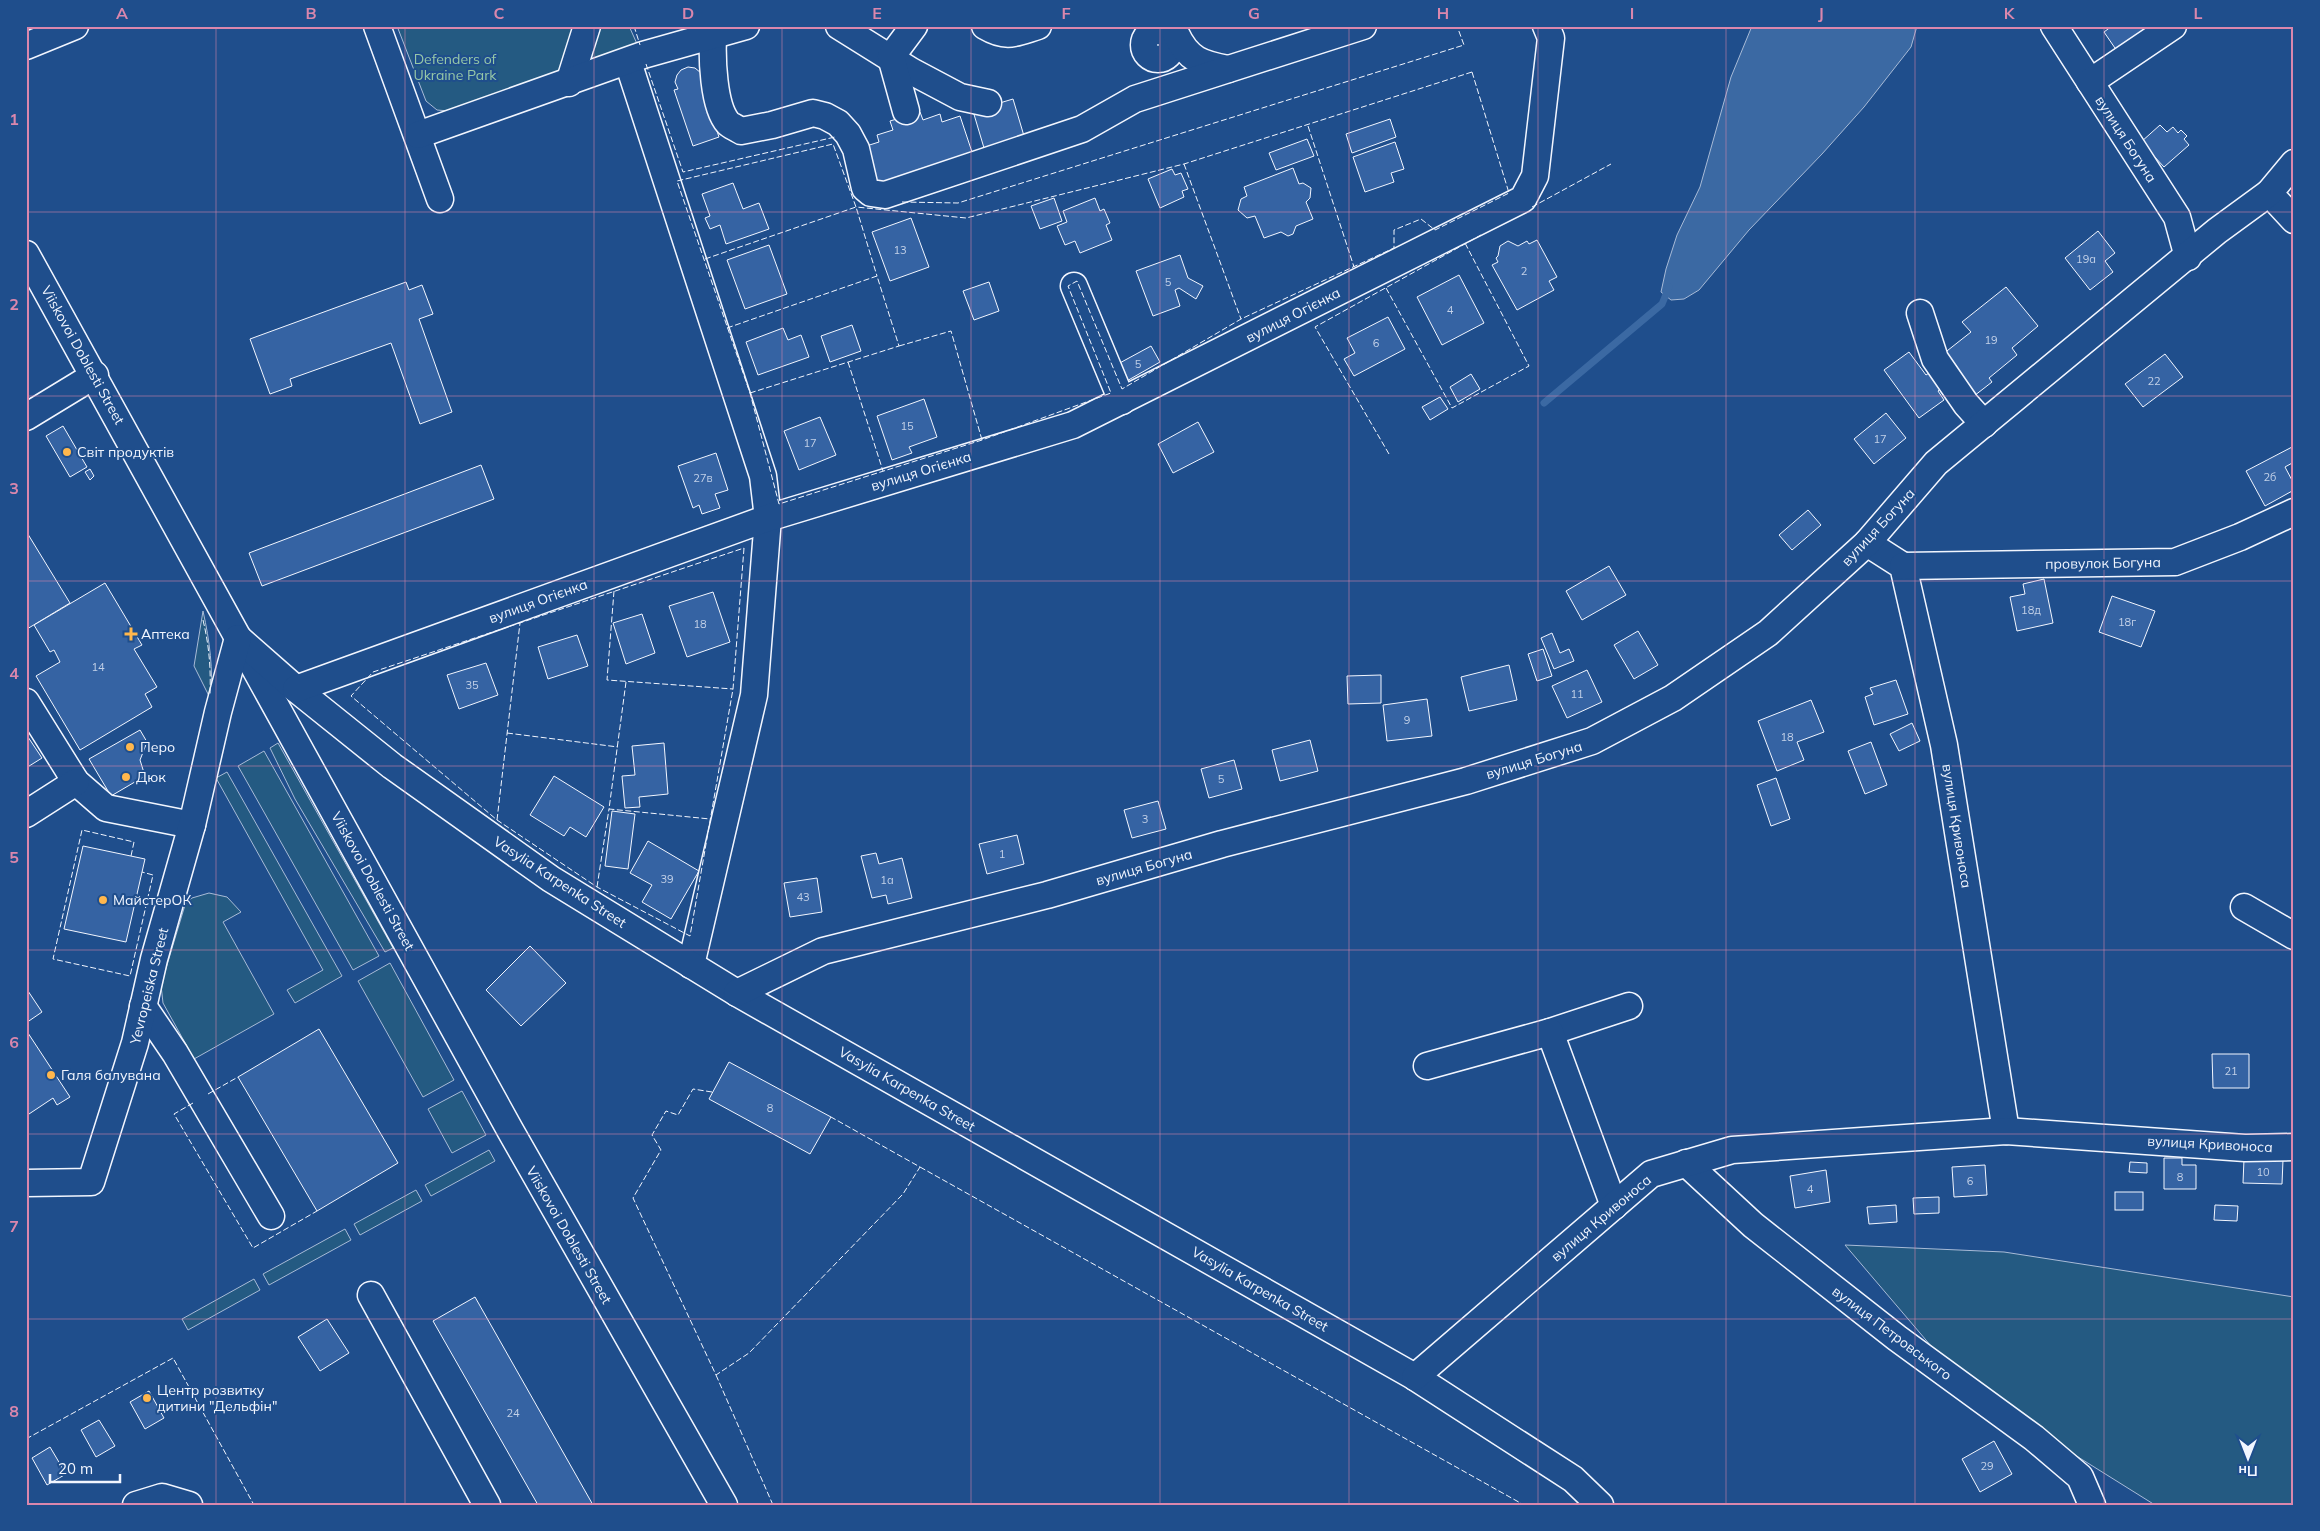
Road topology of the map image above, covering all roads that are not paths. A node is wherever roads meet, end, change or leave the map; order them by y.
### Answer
1 (75, 26) edge
2 (377, 26) edge
3 (587, 26) edge
4 (746, 26) edge
5 (839, 26) edge
6 (914, 26) edge
7 (985, 26) edge
8 (1038, 26) edge
9 (1363, 26) edge
10 (1546, 26) edge
11 (2054, 26) edge
12 (2173, 26) edge
13 (713, 36) junction
14 (1165, 36) edge
15 (26, 46) edge
16 (891, 58) junction
17 (628, 62) junction
18 (1228, 69) junction
19 (2090, 82) junction
20 (569, 83) junction
21 (1135, 99) junction
22 (988, 102) dead end
23 (906, 111) dead end
24 (418, 135) junction
25 (2294, 163) edge
26 (2269, 192) junction
27 (440, 199) dead end
28 (2294, 220) edge
29 (26, 254) edge
30 (2188, 257) junction
31 (1074, 286) dead end
32 (1920, 313) dead end
33 (95, 375) junction
34 (1122, 401) junction
35 (26, 417) edge
36 (1984, 424) junction
37 (2294, 512) edge
38 (768, 518) junction
39 (1867, 543) junction
40 (1903, 566) junction
41 (238, 638) junction
42 (296, 689) junction
43 (26, 702) edge
44 (76, 782) junction
45 (26, 814) edge
46 (192, 825) junction
47 (2244, 907) dead end
48 (2294, 936) edge
49 (691, 965) junction
50 (737, 993) junction
51 (143, 1006) junction
52 (1629, 1006) dead end
53 (1550, 1032) junction
54 (1427, 1066) dead end
55 (2006, 1131) junction
56 (2294, 1147) edge
57 (1686, 1164) junction
58 (26, 1183) edge
59 (1614, 1206) junction
60 (271, 1216) dead end
61 (371, 1295) dead end
62 (1415, 1377) junction
63 (136, 1505) edge
64 (189, 1505) edge
65 (487, 1505) edge
66 (724, 1505) edge
67 (1600, 1505) edge
68 (2092, 1505) edge

1 - 15 street
2 - 24 street
3 - 20 street
4 - 13 street
5 - 16 street
6 - 16 street
7 - 8 street
9 - 18 street
10 - 34 street, вулиця Огієнка
11 - 19 street, вулиця Богуна
12 - 19 street
13 - 17 street
13 - 21 street
14 - 18 street
14 - 21 street
16 - 22 street
16 - 23 street
17 - 20 street
17 - 38 street
18 - 21 street
19 - 30 street, вулиця Богуна
20 - 24 street
24 - 27 street
25 - 26 street, вулиця Богуна
26 - 28 street
26 - 30 street, вулиця Богуна
29 - 33 street, Viiskovoi Doblesti Street
30 - 36 street, вулиця Богуна
31 - 34 street
32 - 36 street
33 - 35 street
33 - 41 street, Viiskovoi Doblesti Street
34 - 38 street, вулиця Огієнка
36 - 39 street, вулиця Богуна
37 - 40 street, провулок Богуна
38 - 42 street, вулиця Огієнка
38 - 49 street
39 - 40 street
39 - 50 street, вулиця Богуна
40 - 55 street, вулиця Кривоноса
41 - 42 street, Vasylia Karpenka Street
41 - 46 street, Yevropeiska Street
41 - 66 street, Viiskovoi Doblesti Street
42 - 49 street, Vasylia Karpenka Street
43 - 44 street
44 - 45 street
44 - 46 street
46 - 51 street, Yevropeiska Street
47 - 48 street
49 - 50 street, Vasylia Karpenka Street
50 - 62 street, Vasylia Karpenka Street
51 - 58 street, Yevropeiska Street
51 - 60 street
52 - 53 street
53 - 54 street
53 - 59 street
55 - 56 street, вулиця Кривоноса
55 - 57 street, вулиця Кривоноса
57 - 59 street, вулиця Кривоноса
57 - 68 street, вулиця Петровського
59 - 62 street, вулиця Кривоноса
61 - 65 street
62 - 67 street, Vasylia Karpenka Street
63 - 64 street

